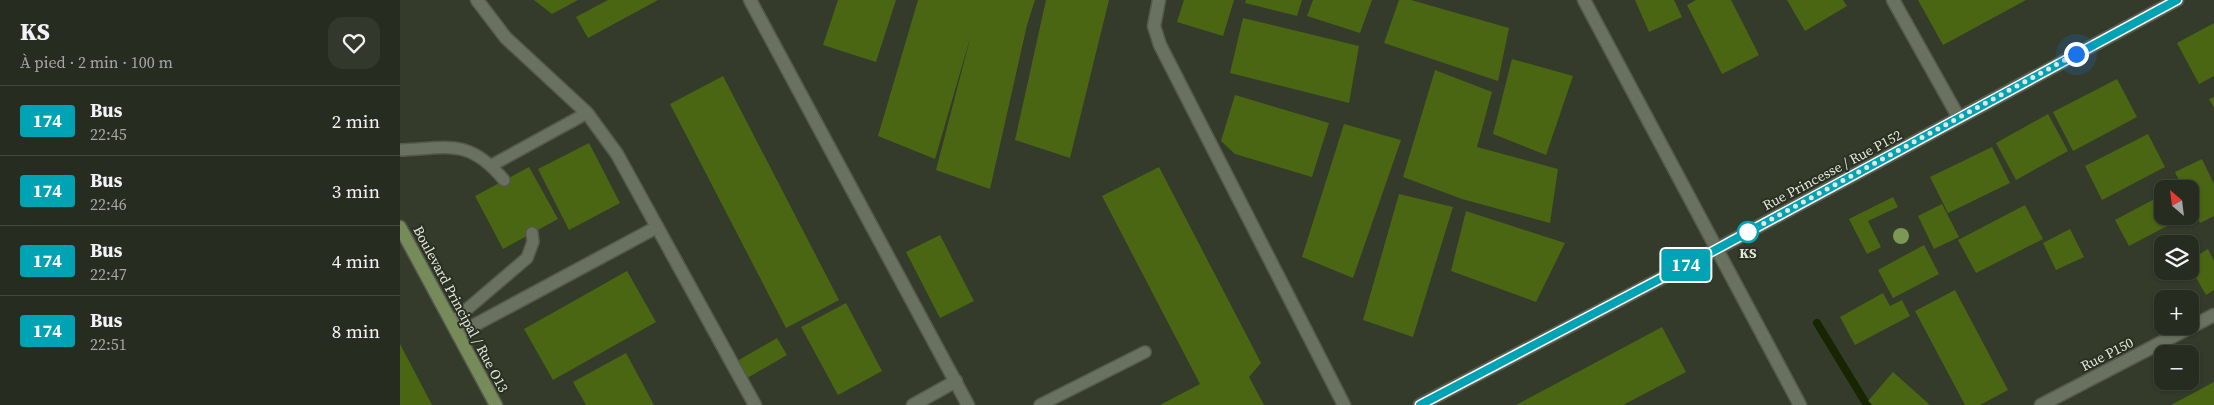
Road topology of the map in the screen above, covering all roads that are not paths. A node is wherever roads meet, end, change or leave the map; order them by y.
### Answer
1 (477, 0) edge
2 (750, 0) edge
3 (1159, 0) edge
4 (1584, 0) edge
5 (1893, 0) edge
6 (2177, 0) edge
7 (587, 113) junction
8 (1959, 118) junction
9 (400, 150) edge
10 (492, 166) junction
11 (504, 180) dead end
12 (400, 227) edge
13 (657, 227) junction
14 (532, 233) dead end
15 (1715, 250) junction
16 (2214, 315) edge
17 (455, 328) junction
18 (1145, 352) dead end
19 (956, 381) junction
20 (496, 405) edge
21 (755, 405) edge
22 (914, 405) edge
23 (968, 405) edge
24 (1040, 405) edge
25 (1344, 405) edge
26 (1420, 405) edge
27 (1800, 405) edge
28 (2041, 405) edge

1 - 7 street
2 - 19 street
3 - 25 street
4 - 15 street
5 - 8 street
6 - 8 street, Rue Princesse / Rue P152
7 - 10 lane
7 - 13 street
8 - 15 street, Rue Princesse / Rue P152
9 - 10 lane
10 - 11 lane
12 - 17 main road, Boulevard Principal / Rue O13
13 - 17 street
13 - 21 street
14 - 17 lane
15 - 26 street, Rue Princesse / Rue P152
15 - 27 street
16 - 28 street, Rue P150
17 - 20 main road, Boulevard Principal / Rue O13
18 - 24 lane
19 - 22 street
19 - 23 street

